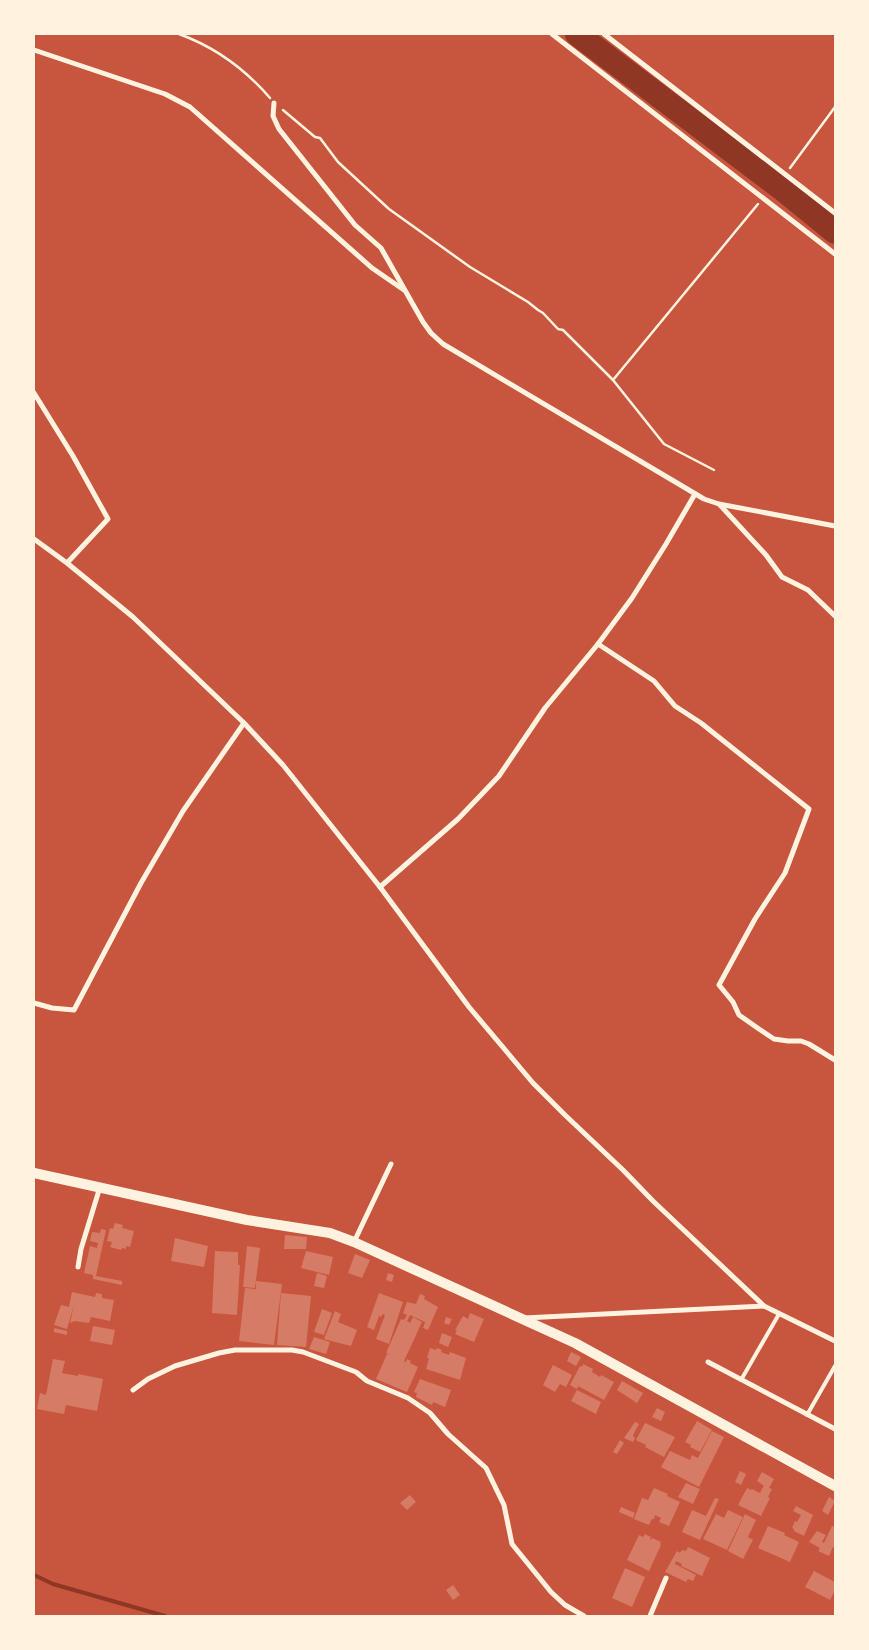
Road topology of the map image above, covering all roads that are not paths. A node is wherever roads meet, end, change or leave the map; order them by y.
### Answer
1 (552, 34) edge
2 (604, 34) edge
3 (34, 50) edge
4 (274, 102) road end
5 (835, 213) edge
6 (835, 254) edge
7 (404, 290) junction
8 (34, 392) edge
9 (695, 494) junction
10 (719, 504) junction
11 (835, 526) edge
12 (34, 539) edge
13 (67, 563) junction
14 (835, 616) edge
15 (598, 644) junction
16 (244, 723) junction
17 (380, 887) junction
18 (34, 1003) edge
19 (835, 1060) edge
20 (391, 1164) dead end
21 (34, 1173) edge
22 (100, 1187) junction
23 (354, 1242) junction
24 (78, 1267) dead end
25 (764, 1306) junction
26 (779, 1314) junction
27 (521, 1318) junction
28 (835, 1341) edge
29 (708, 1362) dead end
30 (835, 1366) edge
31 (741, 1380) junction
32 (133, 1390) dead end
33 (808, 1415) junction
34 (835, 1429) edge
35 (835, 1486) edge
36 (666, 1578) dead end
37 (584, 1616) edge
38 (650, 1616) edge

1 - 6 street
2 - 5 street
3 - 7 street
4 - 7 street
7 - 9 street
8 - 13 street
9 - 10 street
9 - 15 street
10 - 11 street
10 - 14 street
12 - 13 street
13 - 16 street
15 - 17 street
15 - 19 street
16 - 17 street
16 - 18 street
17 - 25 street
20 - 23 street
21 - 22 main road
22 - 23 main road
22 - 24 street
23 - 27 main road
25 - 26 street
25 - 27 street
26 - 28 street
26 - 31 lane
27 - 35 main road
29 - 31 street
30 - 33 lane
31 - 33 street
32 - 37 street
33 - 34 street
36 - 38 street

